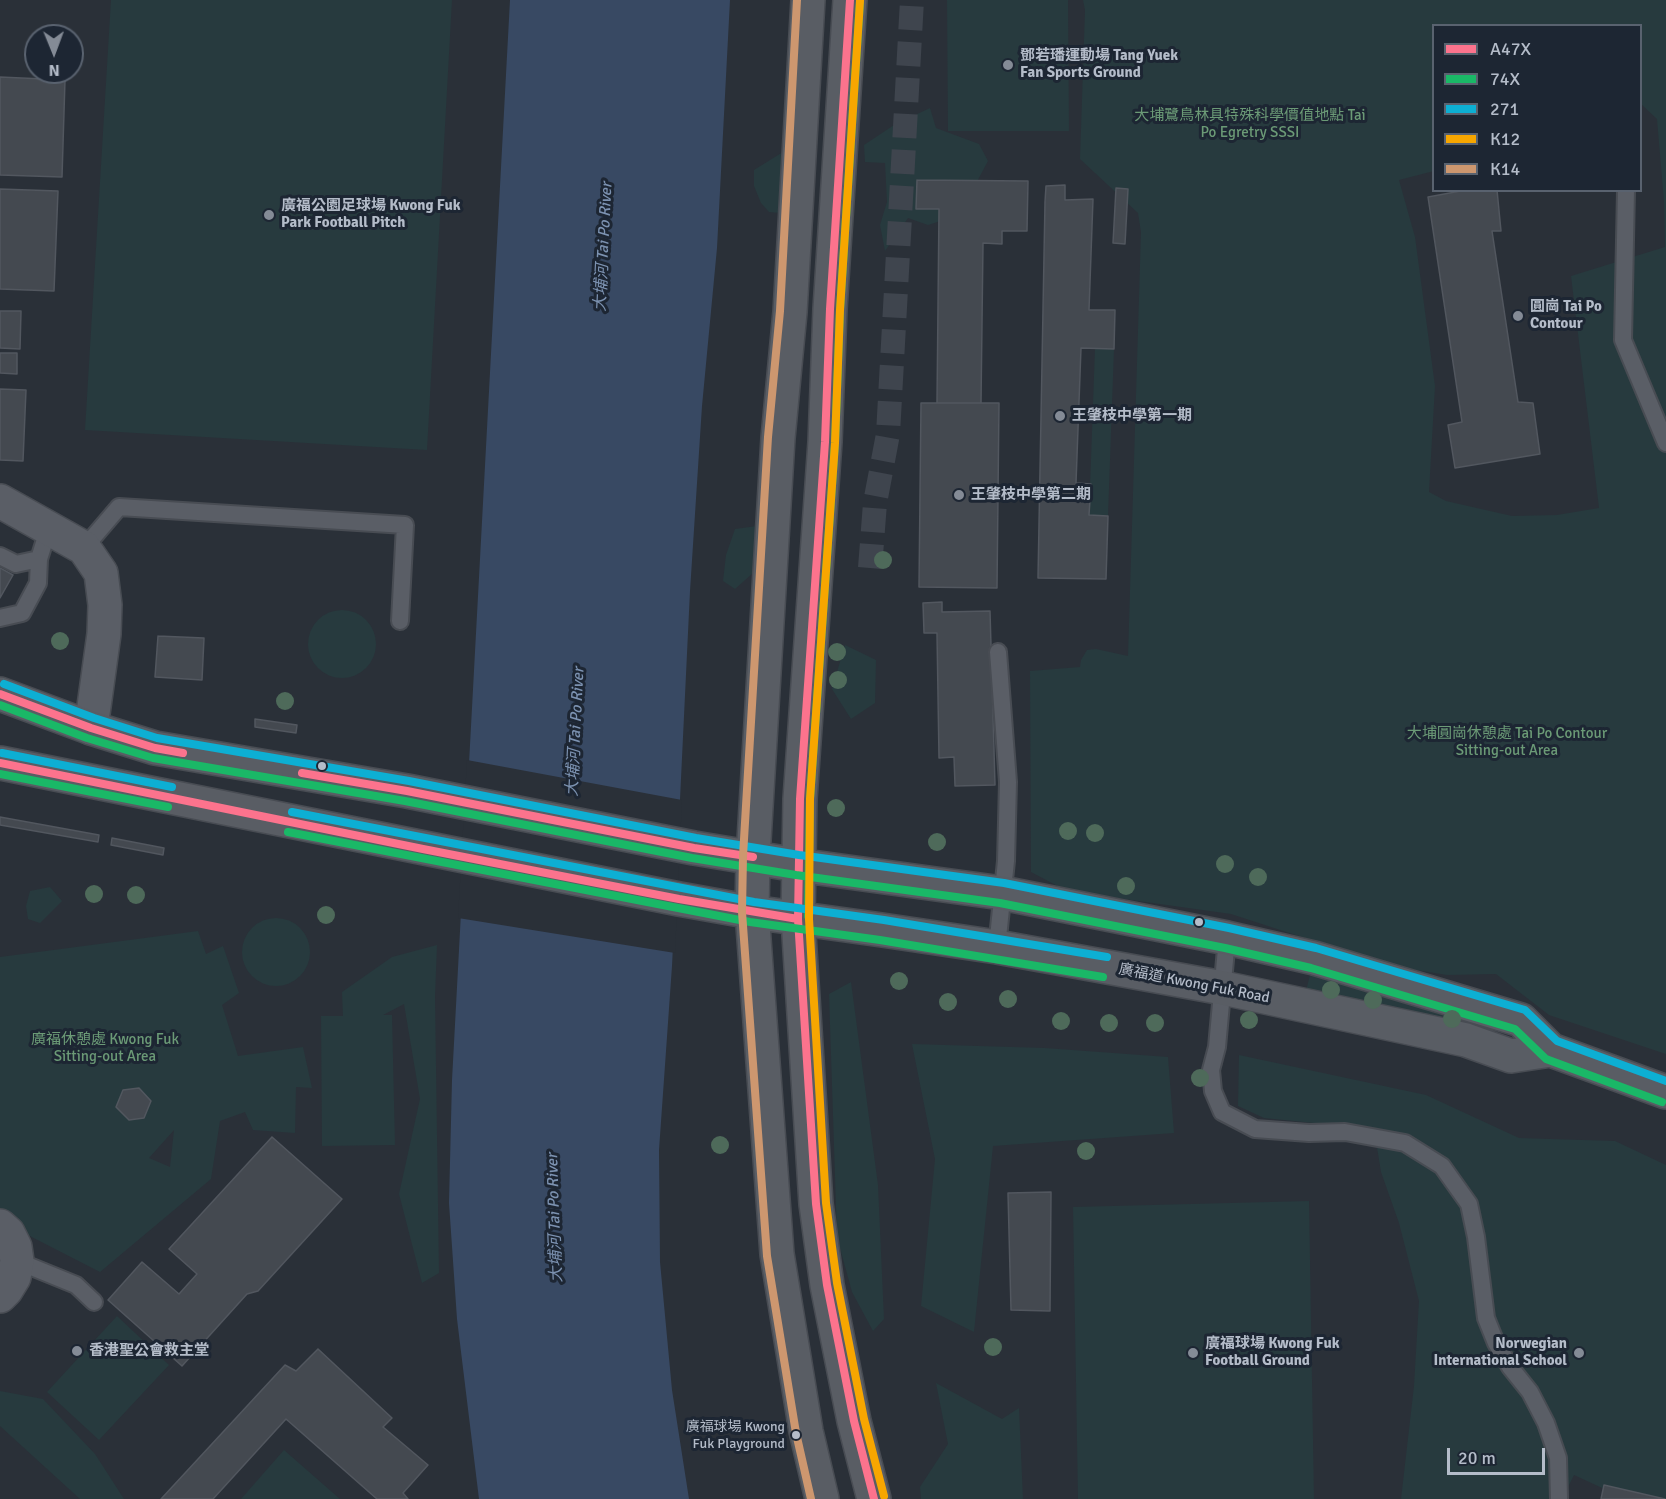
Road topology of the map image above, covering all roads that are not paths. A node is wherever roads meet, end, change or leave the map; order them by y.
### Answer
1 (808, 0) edge
2 (850, 0) edge
3 (1626, 192) edge
4 (1666, 443) edge
5 (0, 501) edge
6 (49, 527) junction
7 (84, 548) junction
8 (0, 556) edge
9 (39, 559) junction
10 (0, 618) edge
11 (400, 621) dead end
12 (998, 652) dead end
13 (0, 694) edge
14 (91, 728) junction
15 (0, 763) edge
16 (753, 857) junction
17 (797, 865) junction
18 (1002, 893) junction
19 (752, 912) junction
20 (798, 919) junction
21 (1227, 938) junction
22 (997, 947) junction
23 (1223, 988) junction
24 (1551, 1050) junction
25 (1666, 1092) edge
26 (0, 1226) edge
27 (17, 1261) junction
28 (0, 1296) edge
29 (94, 1302) dead end
30 (822, 1499) edge
31 (874, 1499) edge
32 (1559, 1499) edge

1 - 16 main road
2 - 17 main road
3 - 4 lane
5 - 6 street
6 - 7 street
6 - 9 lane
7 - 11 lane
7 - 14 street
8 - 9 lane
9 - 10 lane
12 - 18 lane
13 - 14 main road, 廣福道 Kwong Fuk Road
14 - 16 main road, 廣福道 Kwong Fuk Road
15 - 19 main road, 廣福道 Kwong Fuk Road
16 - 17 main road, 廣福道 Kwong Fuk Road
16 - 19 main road
17 - 18 main road, 廣福道 Kwong Fuk Road
17 - 20 main road
18 - 21 main road, 廣福道 Kwong Fuk Road
18 - 22 lane
19 - 20 main road, 廣福道 Kwong Fuk Road
19 - 30 main road
20 - 22 main road, 廣福道 Kwong Fuk Road
20 - 31 main road
21 - 23 lane
21 - 24 main road, 廣福道 Kwong Fuk Road
22 - 23 main road, 廣福道 Kwong Fuk Road
23 - 24 main road, 廣福道 Kwong Fuk Road
23 - 32 lane
24 - 25 main road, 廣福道 Kwong Fuk Road
26 - 27 street
27 - 28 street
27 - 29 lane

